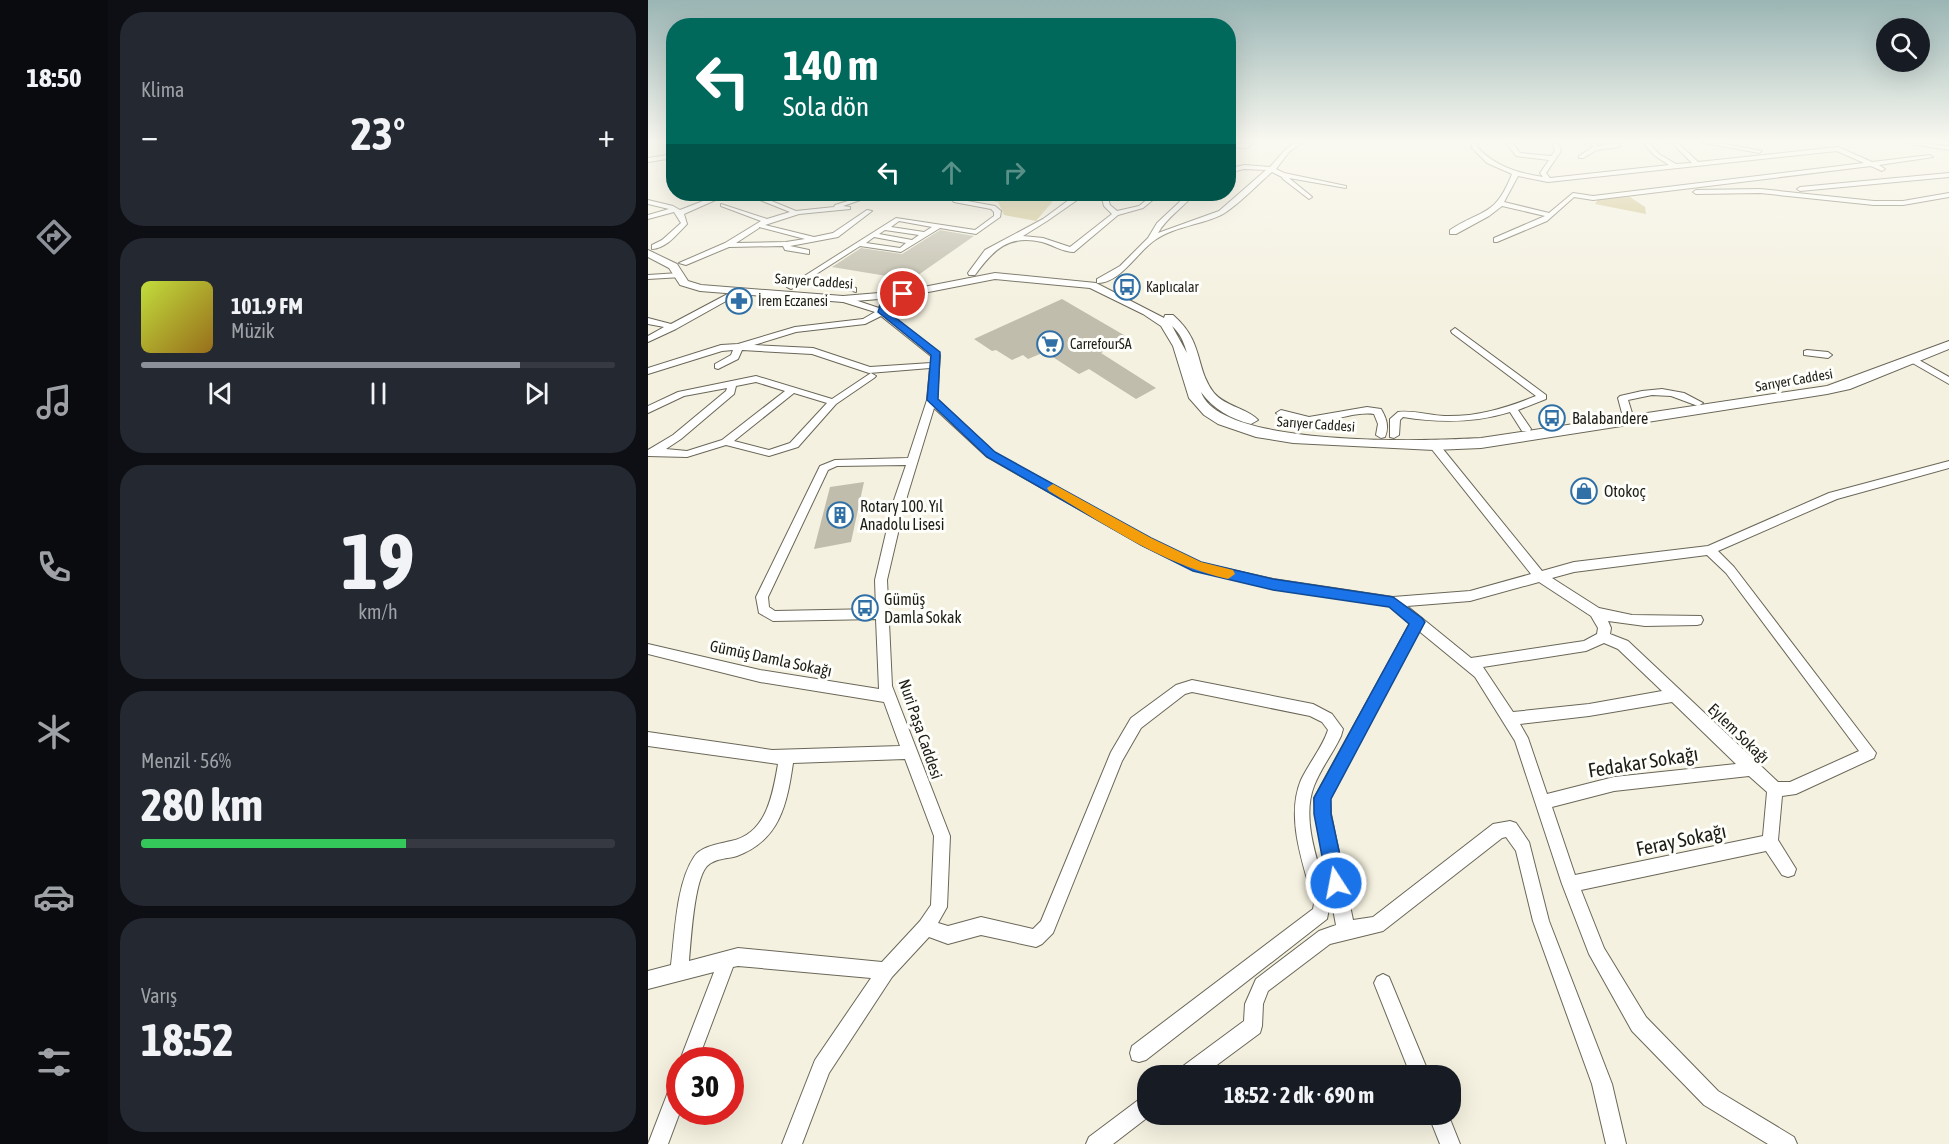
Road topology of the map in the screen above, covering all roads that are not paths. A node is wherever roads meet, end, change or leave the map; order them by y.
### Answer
1 (1504, 195) edge
2 (1573, 195) edge
3 (1576, 195) edge
4 (1615, 195) edge
5 (1790, 195) edge
6 (1947, 195) edge
7 (706, 201) edge
8 (767, 201) edge
9 (853, 201) edge
10 (956, 201) dead end
11 (1071, 201) edge
12 (1106, 201) edge
13 (1148, 201) edge
14 (1186, 201) edge
15 (1234, 201) edge
16 (648, 202) edge
17 (1499, 203) junction
18 (723, 205) dead end
19 (848, 208) dead end
20 (827, 209) junction
21 (678, 211) junction
22 (793, 211) junction
23 (869, 211) dead end
24 (1116, 214) junction
25 (1550, 215) junction
26 (648, 217) edge
27 (767, 224) junction
28 (938, 226) junction
29 (884, 228) junction
30 (1453, 232) dead end
31 (925, 234) junction
32 (873, 235) junction
33 (1016, 237) junction
34 (818, 239) junction
35 (1151, 239) junction
36 (1497, 240) dead end
37 (912, 242) junction
38 (733, 244) junction
39 (786, 244) junction
40 (859, 244) junction
41 (650, 249) edge
42 (806, 252) dead end
43 (678, 268) junction
44 (972, 276) junction
45 (648, 278) edge
46 (1096, 283) junction
47 (791, 288) junction
48 (853, 290) junction
49 (740, 291) junction
50 (870, 291) junction
51 (887, 296) junction
52 (843, 299) junction
53 (882, 312) junction
54 (648, 321) edge
55 (673, 327) junction
56 (1455, 331) dead end
57 (1949, 336) edge
58 (648, 339) edge
59 (1949, 345) edge
60 (739, 347) junction
61 (1807, 353) dead end
62 (1828, 355) dead end
63 (1912, 359) junction
64 (935, 365) junction
65 (718, 366) dead end
66 (648, 371) edge
67 (871, 376) dead end
68 (1949, 381) edge
69 (732, 383) junction
70 (792, 390) junction
71 (932, 400) junction
72 (833, 402) junction
73 (1698, 403) junction
74 (1513, 409) junction
75 (648, 410) edge
76 (1281, 413) dead end
77 (1628, 413) junction
78 (1526, 429) junction
79 (1387, 435) junction
80 (726, 441) junction
81 (1434, 445) junction
82 (651, 453) edge
83 (913, 461) junction
84 (1949, 464) edge
85 (1710, 550) junction
86 (1538, 575) junction
87 (1393, 602) junction
88 (1594, 612) junction
89 (882, 614) junction
90 (1697, 620) dead end
91 (1417, 622) junction
92 (1603, 637) junction
93 (648, 649) edge
94 (1469, 664) junction
95 (1675, 695) junction
96 (889, 697) junction
97 (1509, 719) junction
98 (648, 739) edge
99 (908, 752) junction
100 (787, 756) junction
101 (1751, 769) junction
102 (1775, 789) junction
103 (1543, 802) junction
104 (1770, 842) junction
105 (1788, 869) dead end
106 (1570, 884) junction
107 (926, 927) junction
108 (1346, 930) junction
109 (727, 960) junction
110 (679, 970) junction
111 (886, 971) junction
112 (648, 980) edge
113 (1383, 983) dead end
114 (694, 1047) edge
115 (1139, 1053) dead end
116 (1201, 1065) edge
117 (1417, 1065) edge
118 (1137, 1113) edge
119 (666, 1123) edge
120 (1442, 1125) edge
121 (658, 1144) edge
122 (792, 1144) edge
123 (1096, 1144) edge
124 (1450, 1144) edge
125 (1616, 1144) edge
126 (1786, 1144) edge

1 - 17 street
2 - 25 street
3 - 4 street
5 - 6 street
7 - 21 street
8 - 22 street
9 - 20 street
10 - 28 street
11 - 33 street
12 - 24 street
13 - 24 street
14 - 35 street
15 - 35 street
16 - 21 street
17 - 25 street
17 - 30 street
18 - 27 street
19 - 20 street
20 - 22 street
21 - 26 street
21 - 41 street
22 - 27 street
23 - 34 street
24 - 33 street
25 - 36 street
27 - 34 street
27 - 38 street
27 - 38 street
28 - 29 street
28 - 31 street
29 - 31 street
29 - 32 street
31 - 37 street
32 - 37 street
32 - 40 street
33 - 44 street
34 - 39 street
35 - 46 street
37 - 40 street
38 - 39 street
38 - 43 street
39 - 42 street
40 - 47 street
41 - 43 main road, Sarıyer Caddesi
43 - 45 street
43 - 47 main road, Sarıyer Caddesi
43 - 49 main road, Sarıyer Caddesi
44 - 46 main road, Sarıyer Caddesi
44 - 50 main road, Sarıyer Caddesi
44 - 51 main road, Sarıyer Caddesi
46 - 79 main road, Sarıyer Caddesi
46 - 81 main road, Sarıyer Caddesi
47 - 48 main road, Sarıyer Caddesi
47 - 49 main road, Sarıyer Caddesi
47 - 52 main road, Sarıyer Caddesi
48 - 50 main road, Sarıyer Caddesi
48 - 52 main road
49 - 55 street
50 - 51 main road
51 - 52 main road, Sarıyer Caddesi
51 - 53 street
52 - 53 street
53 - 60 street
53 - 64 street
54 - 55 street
55 - 58 street
56 - 74 street
57 - 73 main road, Sarıyer Caddesi
59 - 63 main road, Sarıyer Caddesi
60 - 64 street
60 - 65 street
60 - 66 street
61 - 62 street
63 - 68 street
63 - 81 main road, Sarıyer Caddesi
64 - 71 street, Nuri Paşa Caddesi
67 - 72 street
69 - 70 street
69 - 75 street
69 - 82 street
70 - 72 street
70 - 80 street
71 - 83 street, Nuri Paşa Caddesi
71 - 87 street
72 - 80 street
73 - 77 main road, Sarıyer Caddesi
73 - 77 street
74 - 78 street
74 - 79 street
76 - 79 street
77 - 78 main road, Sarıyer Caddesi
78 - 79 main road, Sarıyer Caddesi
80 - 82 street
81 - 86 street
83 - 89 street, Nuri Paşa Caddesi
83 - 89 street
84 - 85 street
85 - 86 street
85 - 102 street
86 - 87 street
86 - 88 street
87 - 91 street
88 - 90 street
88 - 92 street
89 - 96 street, Nuri Paşa Caddesi
91 - 94 street
91 - 108 street
92 - 94 street
92 - 95 street, Eylem Sokağı
93 - 96 street, Gümüş Damla Sokağı
94 - 97 street
95 - 97 street
95 - 101 street, Eylem Sokağı
96 - 99 street, Nuri Paşa Caddesi
97 - 103 street
98 - 100 street
99 - 100 street
99 - 107 street, Nuri Paşa Caddesi
100 - 110 street
101 - 102 street, Eylem Sokağı
101 - 103 street, Fedakar Sokağı
102 - 104 street
103 - 106 street
104 - 105 street
104 - 106 street, Feray Sokağı
106 - 126 street
107 - 111 street, Nuri Paşa Caddesi
107 - 115 street
108 - 116 street
108 - 125 street
109 - 110 street
109 - 111 street
109 - 114 street
110 - 112 street
111 - 122 street, Nuri Paşa Caddesi
113 - 117 street
118 - 123 street
119 - 121 street
120 - 124 street

